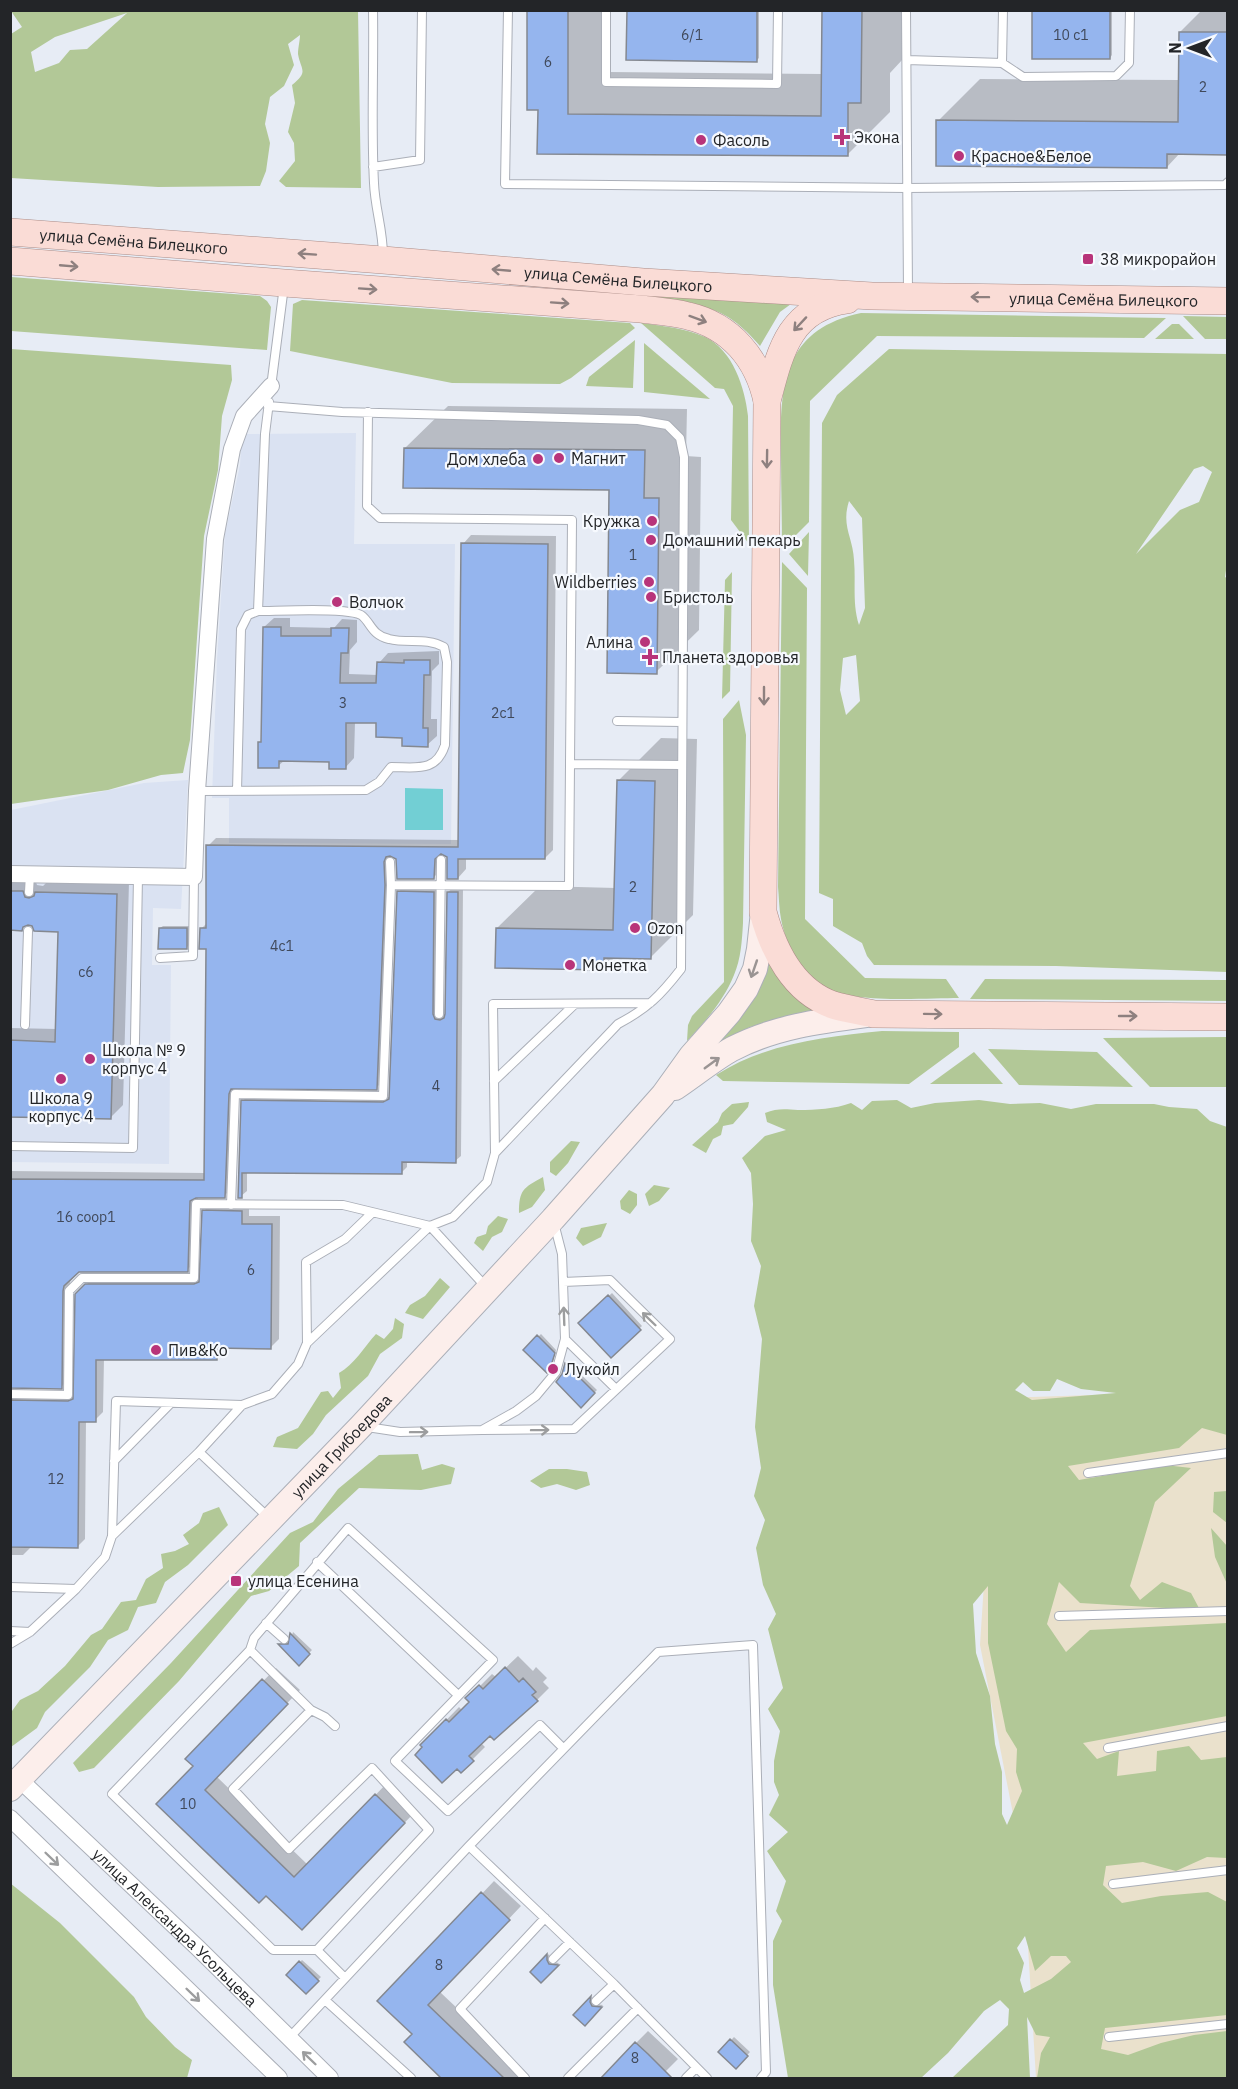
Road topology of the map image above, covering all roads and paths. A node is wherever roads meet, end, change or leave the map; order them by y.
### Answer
1 (373, 10) edge
2 (422, 10) edge
3 (508, 10) edge
4 (606, 10) edge
5 (778, 10) edge
6 (906, 10) edge
7 (1003, 10) edge
8 (1130, 10) edge
9 (907, 60) junction
10 (1002, 63) junction
11 (373, 167) junction
12 (1227, 182) edge
13 (907, 188) junction
14 (10, 232) edge
15 (383, 260) junction
16 (10, 261) edge
17 (284, 283) junction
18 (872, 296) junction
19 (908, 296) junction
20 (1227, 301) edge
21 (271, 386) junction
22 (767, 401) junction
23 (268, 406) junction
24 (368, 412) junction
25 (258, 611) junction
26 (617, 721) dead end
27 (682, 722) junction
28 (570, 764) junction
29 (681, 765) junction
30 (196, 791) junction
31 (237, 791) junction
32 (441, 861) dead end
33 (390, 862) dead end
34 (10, 874) edge
35 (30, 874) junction
36 (138, 877) junction
37 (194, 877) junction
38 (391, 885) junction
39 (441, 885) junction
40 (29, 891) dead end
41 (763, 912) junction
42 (28, 931) dead end
43 (160, 958) dead end
44 (651, 1003) junction
45 (575, 1004) junction
46 (439, 1014) dead end
47 (874, 1014) junction
48 (1227, 1017) edge
49 (25, 1025) dead end
50 (494, 1081) junction
51 (663, 1095) junction
52 (10, 1146) edge
53 (495, 1153) junction
54 (231, 1205) junction
55 (372, 1214) junction
56 (553, 1220) junction
57 (430, 1226) junction
58 (562, 1282) junction
59 (488, 1289) junction
60 (565, 1339) junction
61 (307, 1343) junction
62 (616, 1389) junction
63 (10, 1394) edge
64 (171, 1403) junction
65 (242, 1405) junction
66 (361, 1425) junction
67 (482, 1430) junction
68 (199, 1452) junction
69 (1227, 1453) edge
70 (114, 1461) junction
71 (1088, 1473) dead end
72 (270, 1519) junction
73 (112, 1536) junction
74 (317, 1562) junction
75 (10, 1587) edge
76 (76, 1589) junction
77 (1227, 1611) edge
78 (1059, 1616) dead end
79 (266, 1623) junction
80 (10, 1631) edge
81 (30, 1632) junction
82 (284, 1639) dead end
83 (10, 1644) edge
84 (250, 1650) junction
85 (458, 1695) junction
86 (311, 1710) junction
87 (335, 1726) dead end
88 (1227, 1726) edge
89 (564, 1748) junction
90 (1108, 1748) dead end
91 (15, 1784) edge
92 (10, 1818) edge
93 (469, 1846) junction
94 (1227, 1870) edge
95 (1113, 1884) dead end
96 (545, 1918) junction
97 (570, 1942) junction
98 (317, 1950) junction
99 (553, 1959) dead end
100 (345, 1978) junction
101 (614, 1984) junction
102 (325, 2000) junction
103 (596, 2001) dead end
104 (638, 2008) junction
105 (1227, 2024) edge
106 (1109, 2037) dead end
107 (288, 2038) junction
108 (696, 2068) junction
109 (279, 2079) edge
110 (330, 2079) edge
111 (411, 2079) edge
112 (525, 2079) edge
113 (568, 2079) edge
114 (686, 2079) edge
115 (707, 2079) edge
116 (761, 2079) edge

1 - 11 lane
2 - 11 lane
3 - 13 lane
4 - 5 lane
6 - 9 lane
7 - 10 lane
8 - 10 lane
9 - 10 lane
9 - 13 lane
11 - 15 lane
12 - 13 lane
13 - 19 lane
15 -> 14 main road, улица Семёна Билецкого
18 -> 15 main road, улица Семёна Билецкого
16 -> 17 main road, улица Семёна Билецкого
17 - 21 lane
17 -> 22 main road, улица Семёна Билецкого
18 - 19 main road, улица Семёна Билецкого
18 -> 22 main road
20 -> 19 main road, улица Семёна Билецкого
21 - 23 lane
21 - 30 street
22 -> 41 main road
23 - 24 lane
23 - 25 lane
24 - 27 lane
24 - 28 lane
25 - 31 lane
25 - 31 lane
26 - 27 lane
27 - 29 lane
28 - 29 lane
28 - 39 lane
29 - 44 lane
30 - 31 lane
30 - 37 street
32 - 39 lane
33 - 38 lane
34 - 35 street
35 - 36 street
35 - 40 lane
36 - 37 street
36 - 52 lane
37 - 43 lane
38 - 39 lane
38 - 54 lane
39 - 46 lane
41 - 47 main road
41 -> 51 main road
42 - 49 lane
44 - 45 lane
44 - 53 lane
45 - 50 lane
45 - 50 lane
47 -> 48 main road
51 -> 47 main road
50 - 53 lane
51 - 56 main road, улица Грибоедова
53 - 57 lane
54 - 55 lane
54 - 63 lane
55 - 57 lane
55 - 61 lane
56 - 58 lane
56 - 59 main road, улица Грибоедова
57 - 59 lane
57 - 61 lane
60 -> 58 lane
62 -> 58 lane
59 - 66 main road, улица Грибоедова
60 - 62 lane
60 - 67 lane
61 - 65 lane
67 -> 62 lane
64 - 65 lane
64 - 70 lane
64 - 70 lane
65 - 68 lane
66 -> 67 lane
66 - 72 main road, улица Грибоедова
68 - 72 lane
68 - 73 lane
69 - 71 lane
70 - 73 lane
72 - 91 main road, улица Грибоедова
73 - 76 lane
74 - 79 lane
74 - 85 lane
74 - 85 lane
75 - 76 lane
76 - 81 lane
77 - 78 lane
79 - 82 lane
79 - 84 lane
80 - 81 lane
81 - 83 lane
84 - 86 lane
84 - 98 lane
85 - 89 lane
86 - 87 lane
86 - 98 lane
88 - 90 lane
89 - 93 lane
89 - 116 lane
91 - 107 street, улица Александра Усольцева
92 -> 109 street
93 - 96 lane
93 - 100 lane
94 - 95 lane
96 - 97 lane
96 - 112 lane
97 - 99 lane
97 - 101 lane
98 - 100 lane
100 - 102 lane
101 - 103 lane
101 - 104 lane
102 - 107 lane
102 - 111 lane
104 - 108 lane
104 - 113 lane
105 - 106 lane
110 -> 107 street, улица Александра Усольцева
108 - 114 lane
108 - 115 lane

